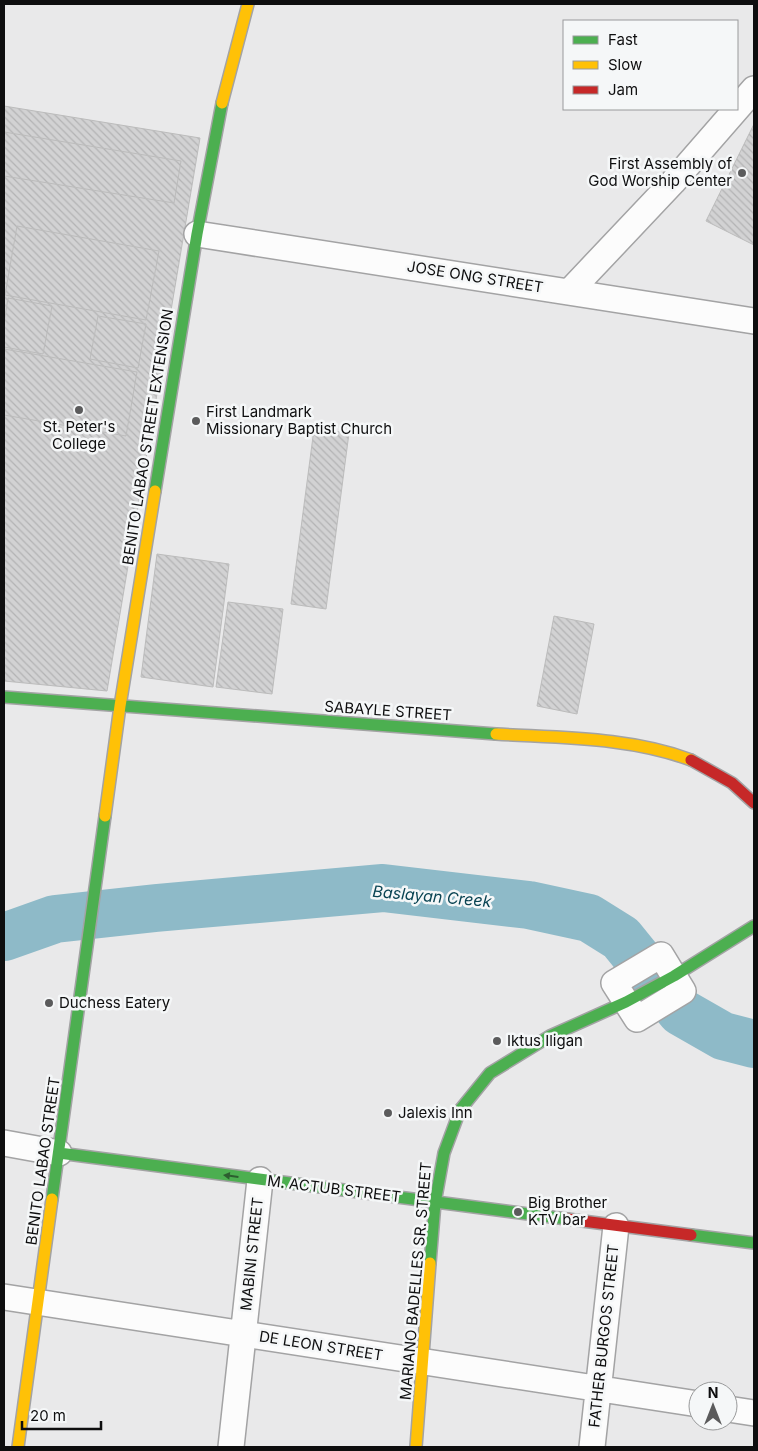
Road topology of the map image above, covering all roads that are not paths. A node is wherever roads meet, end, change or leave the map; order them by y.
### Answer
1 (248, 4) edge
2 (754, 89) edge
3 (738, 107) edge
4 (736, 110) edge
5 (197, 234) junction
6 (569, 292) junction
7 (754, 321) edge
8 (4, 697) edge
9 (120, 706) junction
10 (754, 803) edge
11 (96, 878) joint
12 (754, 926) edge
13 (674, 976) junction
14 (626, 1002) junction
15 (4, 1143) edge
16 (59, 1153) junction
17 (260, 1180) junction
18 (435, 1203) junction
19 (616, 1226) junction
20 (754, 1243) edge
21 (4, 1297) edge
22 (38, 1302) junction
23 (244, 1334) junction
24 (423, 1362) junction
25 (599, 1389) junction
26 (688, 1402) edge
27 (738, 1411) edge
28 (754, 1413) edge
29 (18, 1447) edge
30 (231, 1447) edge
31 (416, 1447) edge
32 (592, 1447) edge

1 - 5 street, BENITO LABAO STREET EXTENSION
2 - 3 street
4 - 6 street
5 - 6 street, JOSE ONG STREET
5 - 9 street, BENITO LABAO STREET EXTENSION
6 - 7 street, JOSE ONG STREET
8 - 9 street, SABAYLE STREET
9 - 10 street, SABAYLE STREET
9 - 11 street, BENITO LABAO STREET EXTENSION
11 - 16 street, BENITO LABAO STREET
12 - 13 street
13 - 14 street
13 - 14 street
14 - 18 street, MARIANO BADELLES SR. STREET
15 - 16 street, M. ACTUB STREET
17 -> 16 street, M. ACTUB STREET
16 - 22 street, BENITO LABAO STREET
17 - 18 street, M. ACTUB STREET
17 - 23 street, MABINI STREET
18 - 19 street, M. ACTUB STREET
18 - 24 street, MARIANO BADELLES SR. STREET
19 - 20 street, M. ACTUB STREET
19 - 25 street, FATHER BURGOS STREET
21 - 22 street, DE LEON STREET
22 - 23 street, DE LEON STREET
22 - 29 street, BENITO LABAO STREET
23 - 24 street, DE LEON STREET
23 - 30 street, MABINI STREET
24 - 25 street, DE LEON STREET
24 - 31 street, MARIANO BADELLES SR. STREET
25 - 26 street, DE LEON STREET
25 - 32 street, FATHER BURGOS STREET
27 - 28 street

